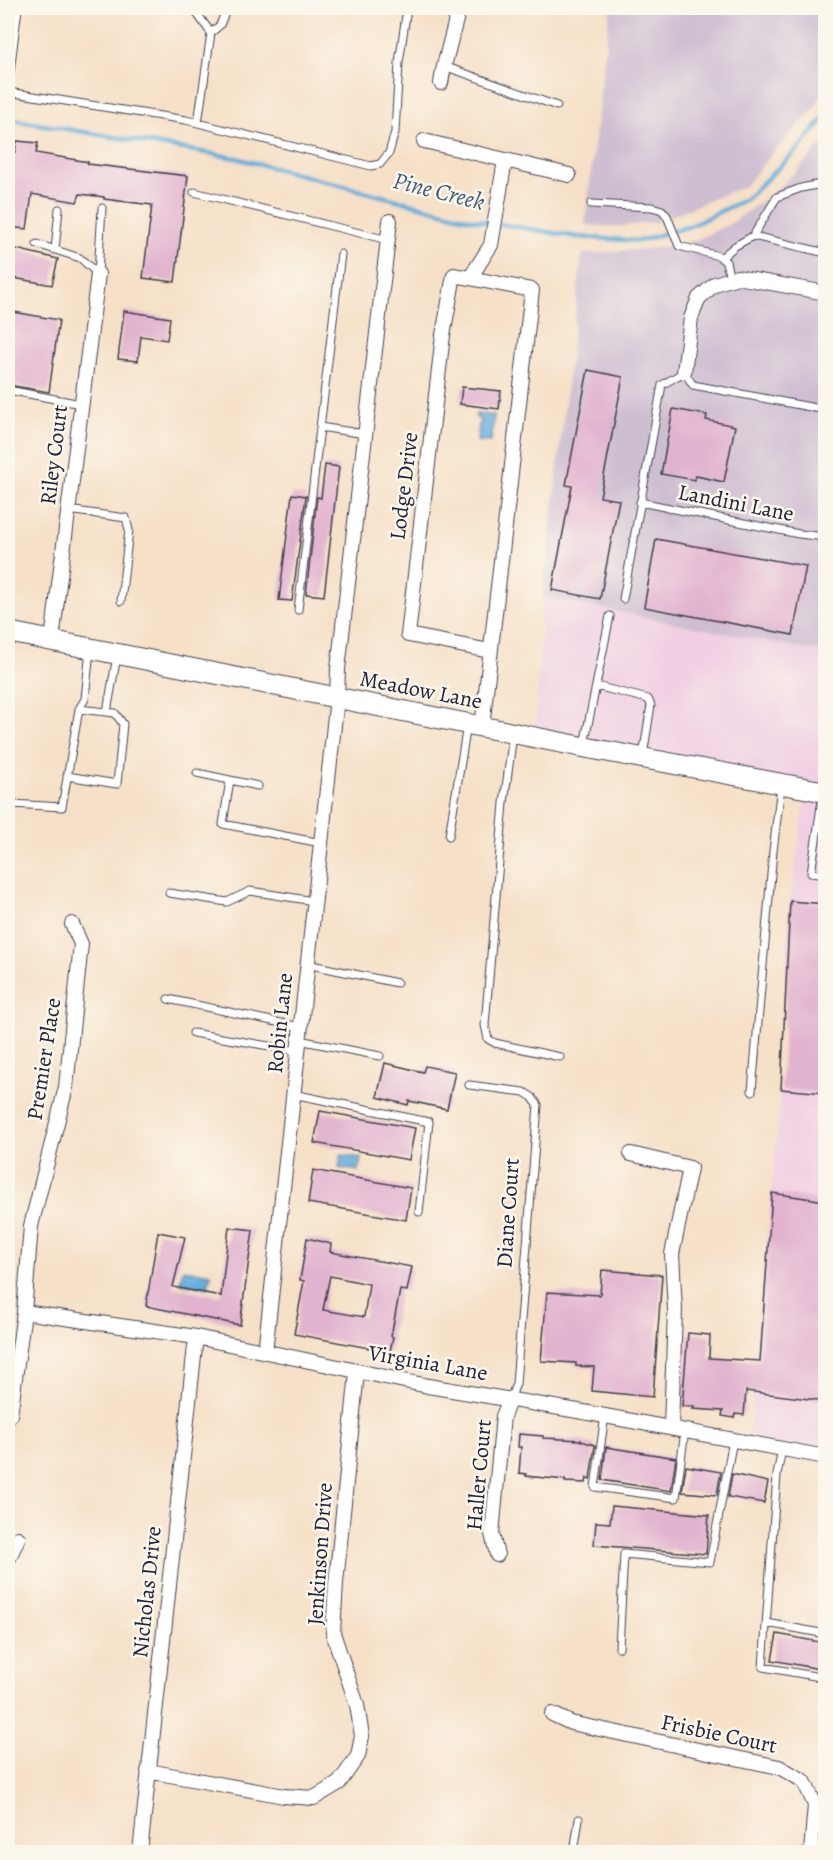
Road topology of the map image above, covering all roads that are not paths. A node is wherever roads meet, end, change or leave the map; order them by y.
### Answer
1 (18, 8) edge
2 (198, 8) edge
3 (227, 8) edge
4 (407, 8) edge
5 (459, 8) edge
6 (212, 33) junction
7 (444, 66) junction
8 (441, 84) dead end
9 (8, 90) edge
10 (557, 106) dead end
11 (198, 123) junction
12 (423, 141) dead end
13 (505, 160) junction
14 (569, 175) dead end
15 (825, 183) edge
16 (194, 192) dead end
17 (591, 204) dead end
18 (102, 208) dead end
19 (59, 209) dead end
20 (390, 221) dead end
21 (753, 236) junction
22 (388, 240) junction
23 (37, 244) dead end
24 (55, 250) junction
25 (825, 253) edge
26 (341, 254) dead end
27 (722, 258) junction
28 (98, 274) junction
29 (470, 278) junction
30 (730, 279) junction
31 (825, 293) edge
32 (684, 372) junction
33 (8, 390) edge
34 (81, 404) junction
35 (825, 410) edge
36 (320, 427) junction
37 (365, 434) junction
38 (640, 502) junction
39 (68, 510) junction
40 (825, 537) edge
41 (623, 599) dead end
42 (121, 601) dead end
43 (298, 610) dead end
44 (610, 616) dead end
45 (8, 632) edge
46 (52, 640) junction
47 (90, 648) junction
48 (490, 651) junction
49 (118, 653) junction
50 (596, 686) junction
51 (337, 698) junction
52 (79, 709) junction
53 (107, 712) junction
54 (475, 725) junction
55 (513, 732) junction
56 (584, 747) junction
57 (643, 759) junction
58 (197, 773) dead end
59 (67, 776) junction
60 (230, 780) junction
61 (781, 784) junction
62 (258, 786) dead end
63 (824, 792) edge
64 (12, 804) dead end
65 (449, 836) dead end
66 (321, 843) junction
67 (825, 875) edge
68 (170, 893) dead end
69 (314, 901) junction
70 (72, 924) dead end
71 (307, 964) junction
72 (397, 983) dead end
73 (168, 999) dead end
74 (194, 1033) dead end
75 (299, 1039) junction
76 (380, 1056) dead end
77 (560, 1057) dead end
78 (469, 1085) dead end
79 (752, 1091) dead end
80 (293, 1094) junction
81 (631, 1154) dead end
82 (419, 1212) dead end
83 (24, 1312) junction
84 (196, 1337) junction
85 (265, 1352) junction
86 (357, 1372) junction
87 (510, 1399) junction
88 (10, 1415) dead end
89 (605, 1415) junction
90 (678, 1429) junction
91 (733, 1440) junction
92 (782, 1449) junction
93 (825, 1457) edge
94 (18, 1538) dead end
95 (497, 1555) dead end
96 (8, 1560) edge
97 (766, 1623) junction
98 (825, 1634) edge
99 (619, 1648) dead end
100 (825, 1678) edge
101 (552, 1714) dead end
102 (148, 1771) junction
103 (579, 1819) dead end
104 (140, 1852) edge
105 (574, 1852) edge
106 (811, 1852) edge

1 - 9 lane
2 - 6 lane
3 - 6 lane
4 - 11 lane
5 - 7 street
6 - 11 lane
7 - 8 street
7 - 10 lane
9 - 11 lane
12 - 13 street
13 - 14 street
13 - 29 street, Lodge Drive
15 - 21 lane
16 - 22 lane
17 - 27 lane
18 - 28 lane
19 - 24 lane
20 - 22 street, Robin Lane
21 - 25 lane
21 - 27 lane
22 - 37 street, Robin Lane
23 - 24 lane
24 - 28 lane
26 - 36 lane
27 - 30 lane
28 - 34 street, Riley Court
29 - 48 street
29 - 48 street, Lodge Drive
30 - 31 street
30 - 32 street
32 - 35 lane
32 - 38 lane
33 - 34 lane
34 - 39 street, Riley Court
36 - 37 lane
36 - 43 lane
37 - 51 street, Robin Lane
38 - 40 lane, Landini Lane
38 - 41 lane
39 - 42 lane
39 - 46 street, Riley Court
44 - 50 lane
45 - 46 street, Meadow Lane
46 - 47 street, Meadow Lane
47 - 49 street, Meadow Lane
47 - 52 lane
48 - 54 street
49 - 51 street, Meadow Lane
49 - 53 lane
50 - 56 lane
50 - 57 lane
51 - 54 street, Meadow Lane
51 - 66 street, Robin Lane
52 - 53 lane
52 - 59 lane
53 - 59 lane
54 - 55 street, Meadow Lane
54 - 65 lane
55 - 56 street, Meadow Lane
55 - 77 lane
56 - 57 street, Meadow Lane
57 - 61 street, Meadow Lane
58 - 60 lane
59 - 64 lane
60 - 62 lane
60 - 66 lane
61 - 63 street, Meadow Lane
61 - 79 lane
63 - 67 lane
66 - 69 street, Robin Lane
68 - 69 lane
69 - 71 street, Robin Lane
70 - 83 street, Premier Place
71 - 72 lane
71 - 75 street, Robin Lane
73 - 75 lane
74 - 75 lane
75 - 76 lane
75 - 80 street, Robin Lane
78 - 87 lane, Diane Court
80 - 82 lane
80 - 85 street, Robin Lane
81 - 90 street
83 - 84 street, Virginia Lane
83 - 88 street, Premier Place
84 - 85 street, Virginia Lane
84 - 102 street, Nicholas Drive
85 - 86 street, Virginia Lane
86 - 87 street, Virginia Lane
86 - 102 street, Jenkinson Drive
87 - 89 street, Virginia Lane
87 - 95 street, Haller Court
89 - 90 street, Virginia Lane
89 - 90 lane
90 - 91 street, Virginia Lane
91 - 92 street, Virginia Lane
91 - 99 lane
92 - 93 street, Virginia Lane
92 - 97 lane
94 - 96 street
97 - 98 lane
97 - 100 lane
101 - 106 street, Frisbie Court
102 - 104 street, Nicholas Drive
103 - 105 lane

